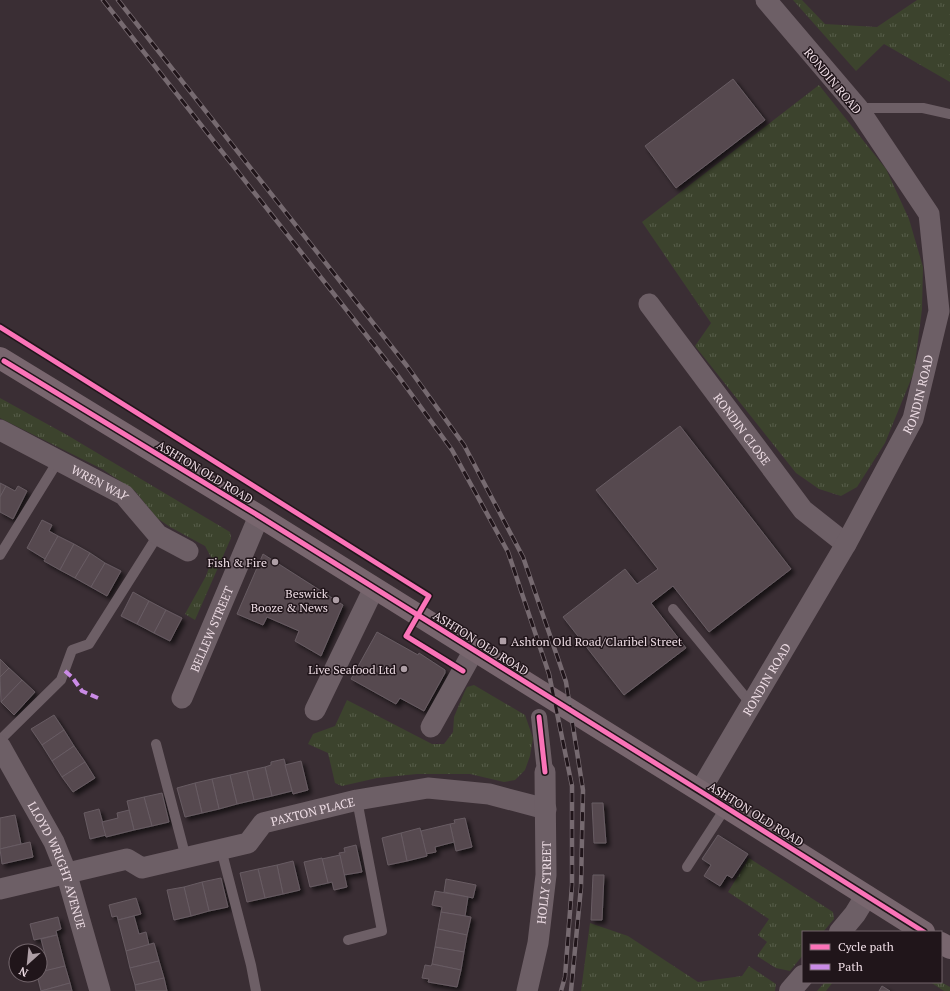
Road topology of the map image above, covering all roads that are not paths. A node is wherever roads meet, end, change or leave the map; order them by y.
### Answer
1 (766, 0) edge
2 (858, 108) junction
3 (950, 114) edge
4 (649, 304) dead end
5 (1, 359) edge
6 (0, 430) edge
7 (58, 461) junction
8 (259, 516) junction
9 (158, 535) junction
10 (846, 544) junction
11 (188, 551) dead end
12 (0, 555) edge
13 (374, 588) junction
14 (673, 609) dead end
15 (474, 650) junction
16 (182, 698) dead end
17 (751, 704) junction
18 (315, 710) dead end
19 (539, 717) dead end
20 (431, 727) dead end
21 (0, 740) edge
22 (156, 744) dead end
23 (0, 746) edge
24 (545, 772) joint
25 (700, 791) junction
26 (357, 800) junction
27 (726, 807) junction
28 (546, 809) junction
29 (221, 849) junction
30 (186, 858) junction
31 (687, 867) dead end
32 (66, 872) junction
33 (0, 889) edge
34 (866, 896) junction
35 (841, 931) edge
36 (922, 931) edge
37 (348, 940) dead end
38 (802, 977) edge
39 (100, 991) edge
40 (256, 991) edge
41 (527, 991) edge
42 (790, 991) edge

1 - 2 street, RONDIN ROAD
2 - 3 lane
2 - 10 street, RONDIN ROAD
4 - 10 street, RONDIN CLOSE
5 - 8 highway, ASHTON OLD ROAD
6 - 7 street, WREN WAY
7 - 9 street, WREN WAY
7 - 12 lane
8 - 13 highway, ASHTON OLD ROAD
8 - 16 street, BELLEW STREET
9 - 11 street, WREN WAY
9 - 21 lane
10 - 17 street, RONDIN ROAD
13 - 15 highway, ASHTON OLD ROAD
13 - 18 street
14 - 17 lane
15 - 20 street
15 - 25 highway, ASHTON OLD ROAD
17 - 25 street, RONDIN ROAD
19 - 24 street
22 - 30 lane
23 - 32 street, LLOYD WRIGHT AVENUE
24 - 28 street, HOLLY STREET
25 - 27 highway, ASHTON OLD ROAD
26 - 28 street, PAXTON PLACE
26 - 29 street, PAXTON PLACE
26 - 37 lane
27 - 31 lane
27 - 34 highway, ASHTON OLD ROAD
28 - 41 street, HOLLY STREET
29 - 30 street, PAXTON PLACE
29 - 40 lane
30 - 32 street, PAXTON PLACE
32 - 33 street, PAXTON PLACE
32 - 39 street, LLOYD WRIGHT AVENUE
34 - 35 street
34 - 36 highway, ASHTON OLD ROAD
38 - 42 street

